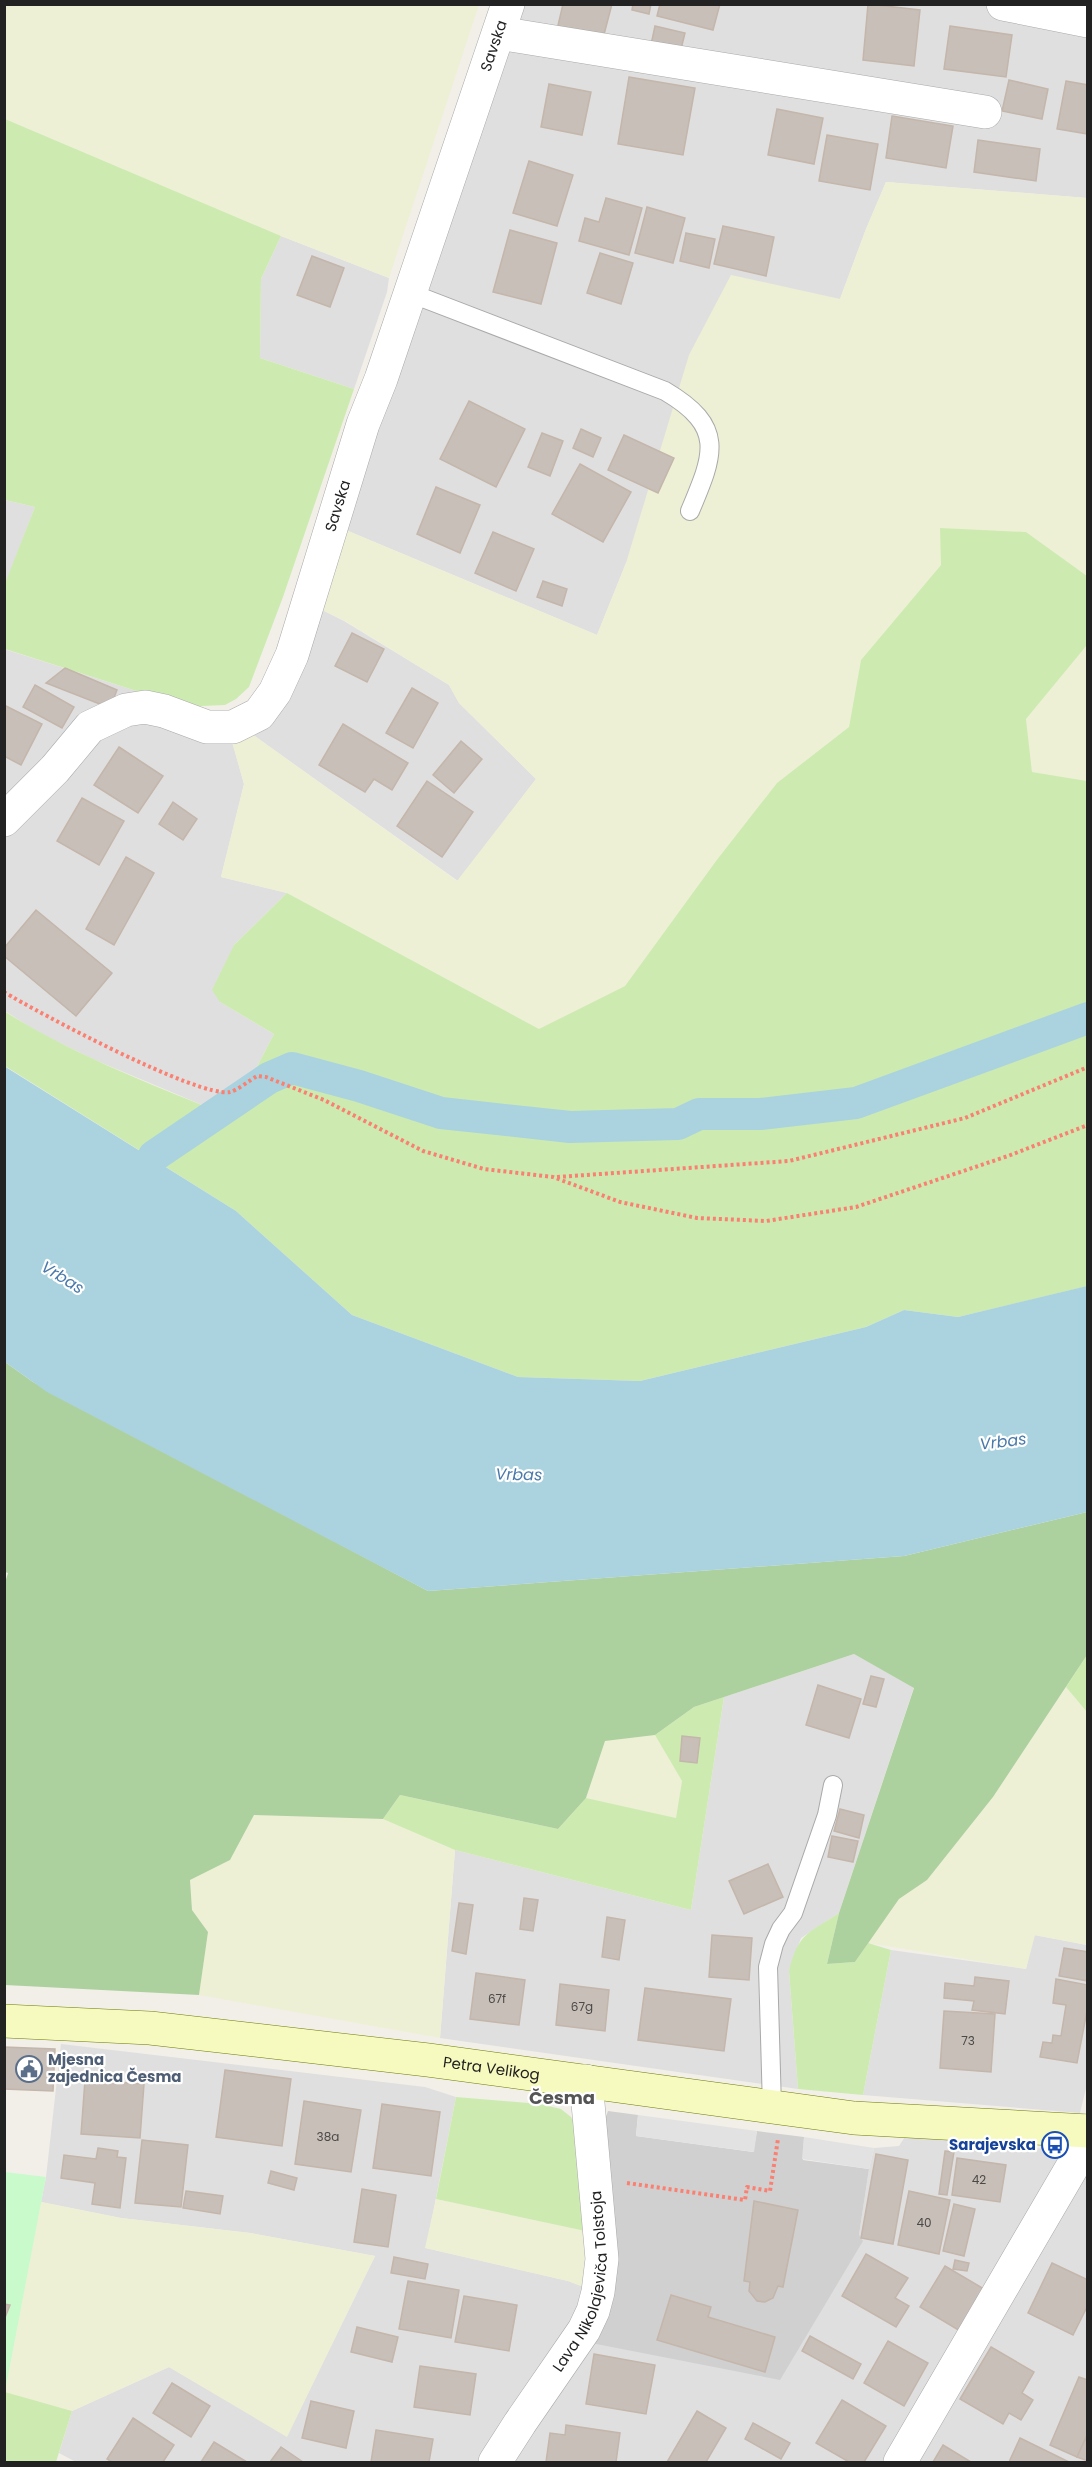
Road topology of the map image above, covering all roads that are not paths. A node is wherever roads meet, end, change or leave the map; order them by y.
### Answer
1 (1003, 4) edge
2 (504, 19) edge
3 (1088, 21) edge
4 (985, 112) dead end
5 (411, 293) junction
6 (690, 512) dead end
7 (4, 820) edge
8 (833, 1785) dead end
9 (4, 2021) edge
10 (586, 2081) junction
11 (776, 2118) junction
12 (1086, 2131) edge
13 (495, 2463) edge
14 (900, 2463) edge

1 - 3 street
2 - 4 street
2 - 5 street, Savska
5 - 6 lane
5 - 7 street, Savska
8 - 11 lane
9 - 10 street, Petra Velikog
10 - 11 street, Petra Velikog
10 - 13 street, Lava Nikolajeviča Tolstoja
11 - 12 street, Petra Velikog
12 - 14 street

